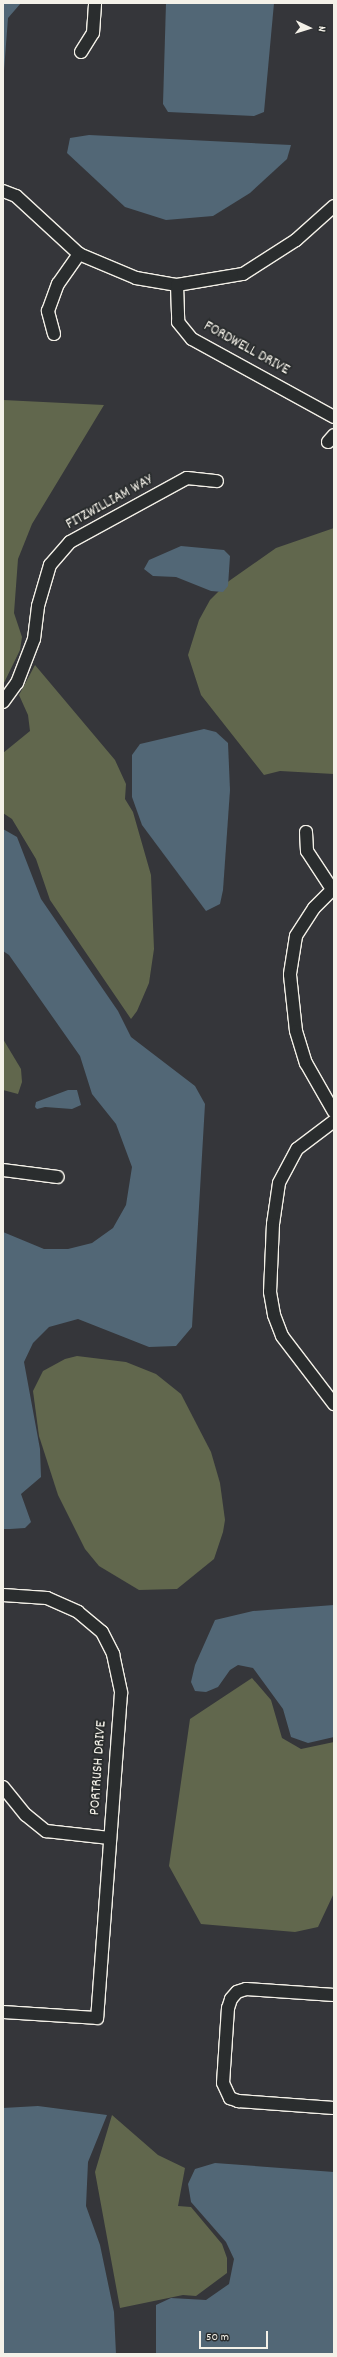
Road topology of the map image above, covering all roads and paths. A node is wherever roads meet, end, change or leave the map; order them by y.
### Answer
1 (95, 3) edge
2 (81, 52) dead end
3 (3, 191) edge
4 (334, 206) edge
5 (79, 254) junction
6 (177, 285) junction
7 (54, 334) dead end
8 (334, 417) edge
9 (217, 482) dead end
10 (3, 702) edge
11 (306, 832) dead end
12 (333, 889) edge
13 (334, 1112) edge
14 (334, 1121) edge
15 (3, 1170) edge
16 (58, 1177) dead end
17 (334, 1404) edge
18 (3, 1595) edge
19 (3, 1787) edge
20 (110, 1838) junction
21 (334, 1995) edge
22 (3, 2012) edge
23 (334, 2108) edge

1 - 2 street
3 - 5 street
4 - 6 street
5 - 6 street
5 - 7 street
6 - 8 street, FORDWELL DRIVE
9 - 10 street, FITZWILLIAM WAY
11 - 12 street
12 - 13 street
14 - 17 street
15 - 16 street
18 - 20 street, PORTRUSH DRIVE
19 - 20 street
20 - 22 street, PORTRUSH DRIVE
21 - 23 street

